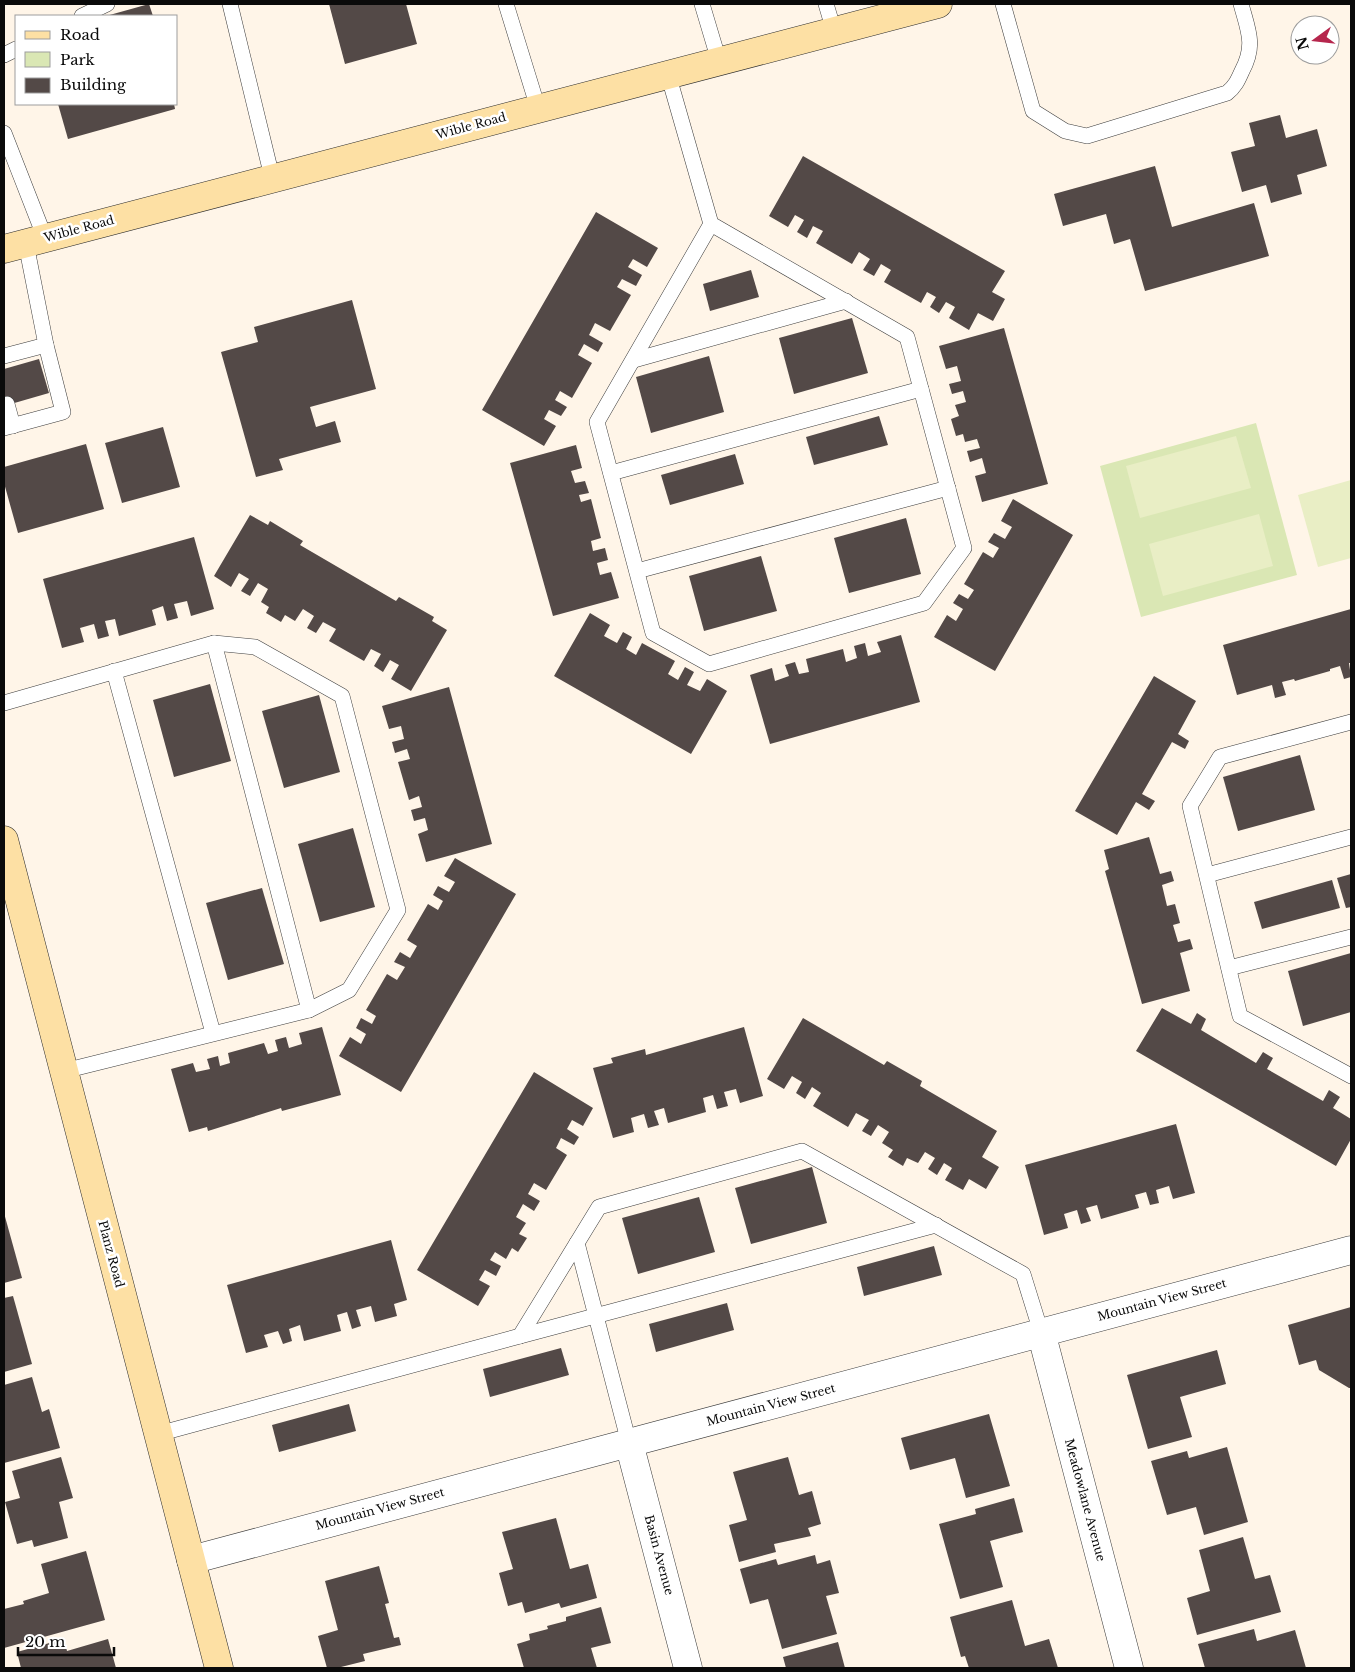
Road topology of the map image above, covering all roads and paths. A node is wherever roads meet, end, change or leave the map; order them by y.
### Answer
1 (107, 4) edge
2 (230, 4) edge
3 (506, 4) edge
4 (702, 4) edge
5 (826, 4) edge
6 (938, 4) edge
7 (1003, 4) edge
8 (1241, 4) edge
9 (84, 15) edge
10 (834, 31) junction
11 (719, 61) junction
12 (668, 74) junction
13 (538, 108) junction
14 (4, 134) edge
15 (272, 177) junction
16 (711, 224) junction
17 (25, 244) edge
18 (846, 302) junction
19 (46, 345) junction
20 (4, 356) edge
21 (634, 360) junction
22 (921, 389) junction
23 (8, 404) dead end
24 (8, 427) edge
25 (611, 473) junction
26 (948, 488) junction
27 (637, 571) junction
28 (214, 643) junction
29 (114, 671) junction
30 (4, 703) edge
31 (1351, 722) edge
32 (1351, 837) edge
33 (4, 840) edge
34 (1207, 875) junction
35 (1351, 937) edge
36 (1229, 968) junction
37 (309, 1010) junction
38 (212, 1033) junction
39 (64, 1070) junction
40 (1351, 1076) edge
41 (936, 1225) junction
42 (577, 1243) junction
43 (1351, 1250) edge
44 (596, 1316) junction
45 (1041, 1332) junction
46 (520, 1336) junction
47 (158, 1434) junction
48 (630, 1442) junction
49 (191, 1560) junction
50 (219, 1668) edge
51 (688, 1668) edge
52 (1129, 1668) edge

1 - 9 lane
2 - 15 lane
3 - 13 lane
4 - 11 lane
5 - 10 lane
6 - 10 street, Wible Road
7 - 8 lane
10 - 11 street, Wible Road
11 - 12 street, Wible Road
12 - 13 street, Wible Road
12 - 16 lane
13 - 15 street, Wible Road
14 - 17 lane
15 - 17 street, Wible Road
16 - 18 lane
16 - 21 lane
17 - 19 lane
18 - 21 lane
18 - 22 lane
19 - 20 lane
19 - 24 lane
21 - 25 lane
22 - 25 lane
22 - 26 lane
23 - 24 lane
25 - 27 lane
26 - 27 lane
26 - 27 lane
28 - 29 lane
28 - 37 lane
28 - 37 lane
29 - 30 lane
29 - 38 lane
31 - 34 lane
32 - 34 lane
33 - 39 street, Planz Road
34 - 36 lane
35 - 36 lane
36 - 40 lane
37 - 38 lane
38 - 39 lane
39 - 47 street, Planz Road
41 - 42 lane
41 - 44 lane
41 - 45 lane
42 - 44 lane
42 - 46 lane
43 - 45 street, Mountain View Street
44 - 46 lane
44 - 48 lane
45 - 48 street, Mountain View Street
45 - 52 street, Meadowlane Avenue
46 - 47 lane
47 - 49 street, Planz Road
48 - 49 street, Mountain View Street
48 - 51 street, Basin Avenue
49 - 50 street, Planz Road

